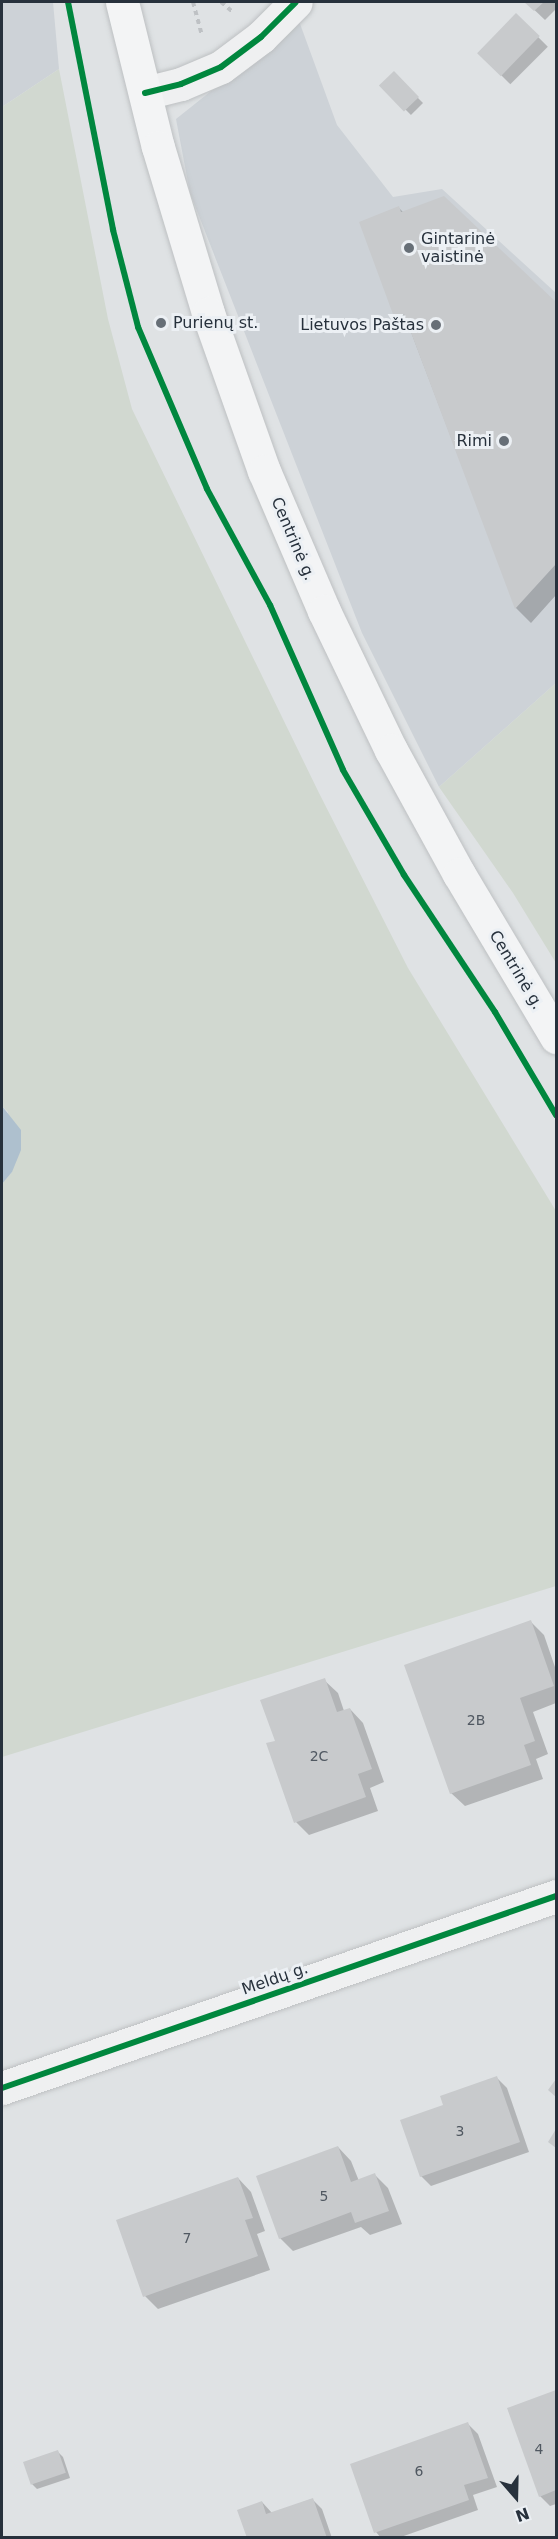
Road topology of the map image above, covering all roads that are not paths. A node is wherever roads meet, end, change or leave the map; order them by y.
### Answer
1 (122, 2) edge
2 (296, 2) edge
3 (145, 93) junction
4 (556, 1037) edge
5 (556, 1896) edge
6 (2, 2088) edge

1 - 3 main road, Centrinė g.
2 - 3 street
3 - 4 main road, Centrinė g.
5 - 6 street, Meldų g.

